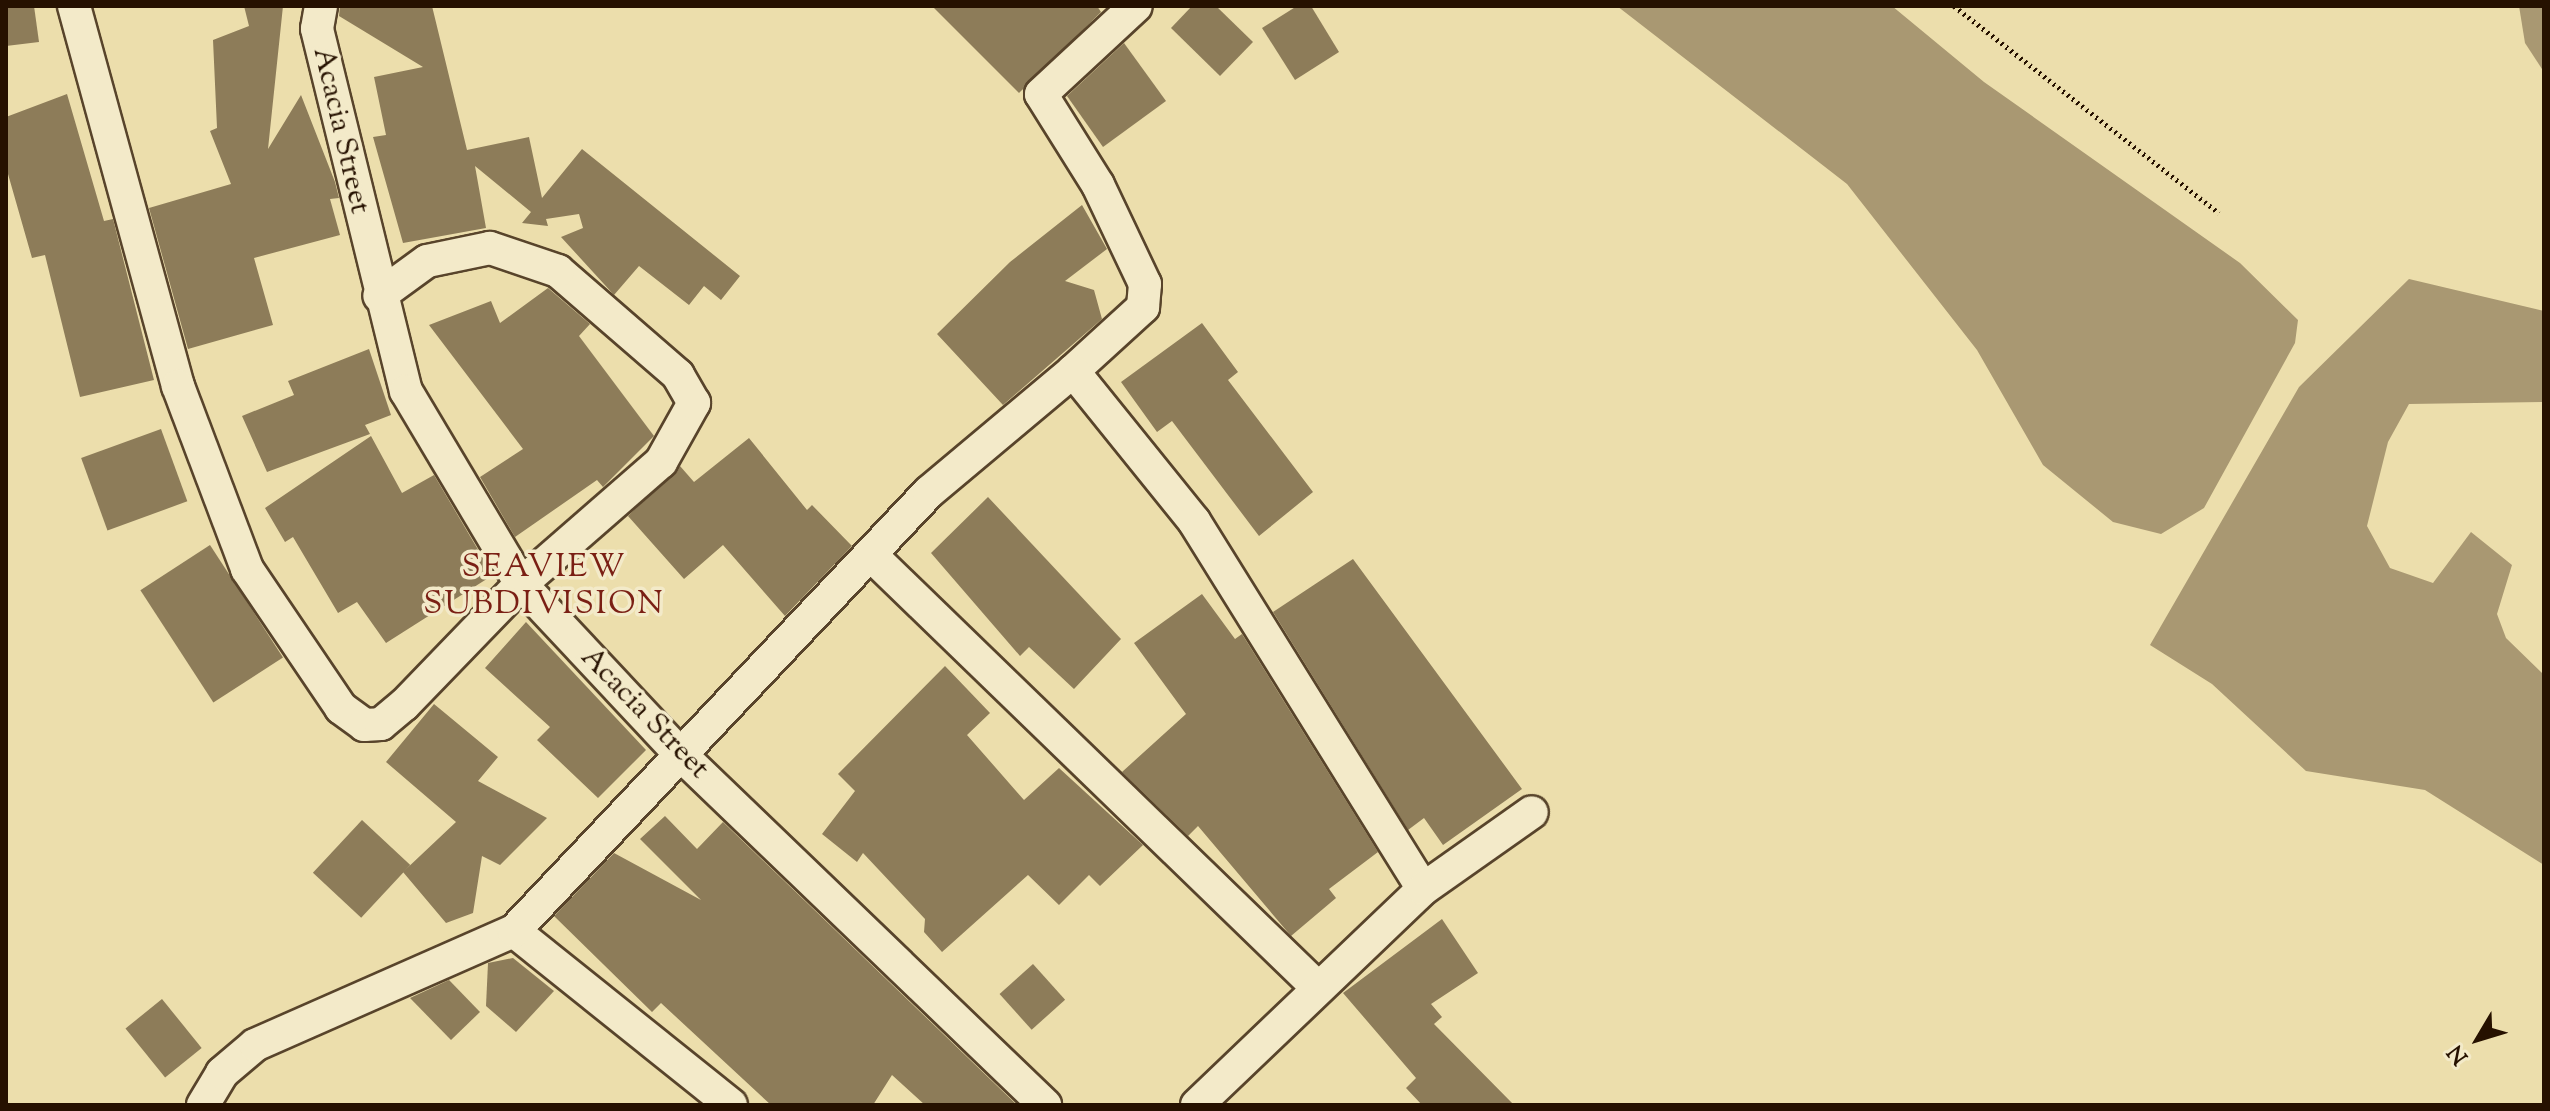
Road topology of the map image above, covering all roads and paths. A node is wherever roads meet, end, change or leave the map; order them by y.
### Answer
1 (74, 6) edge
2 (321, 6) edge
3 (1136, 6) edge
4 (1954, 6) edge
5 (2219, 213) dead end
6 (379, 296) junction
7 (1073, 371) junction
8 (871, 555) junction
9 (521, 584) junction
10 (679, 753) junction
11 (1532, 812) dead end
12 (1423, 889) junction
13 (514, 931) junction
14 (1315, 985) junction
15 (203, 1105) edge
16 (731, 1105) edge
17 (1045, 1105) edge
18 (1197, 1105) edge

1 - 9 street
2 - 6 street, Acacia Street
3 - 7 street
4 - 5 path
6 - 9 street, Acacia Street
6 - 9 street
7 - 8 street
7 - 12 street
8 - 10 street
8 - 14 street
9 - 10 street, Acacia Street
10 - 13 street
10 - 17 street, Acacia Street
11 - 12 street
12 - 14 street
13 - 15 street
13 - 16 street
14 - 18 street

